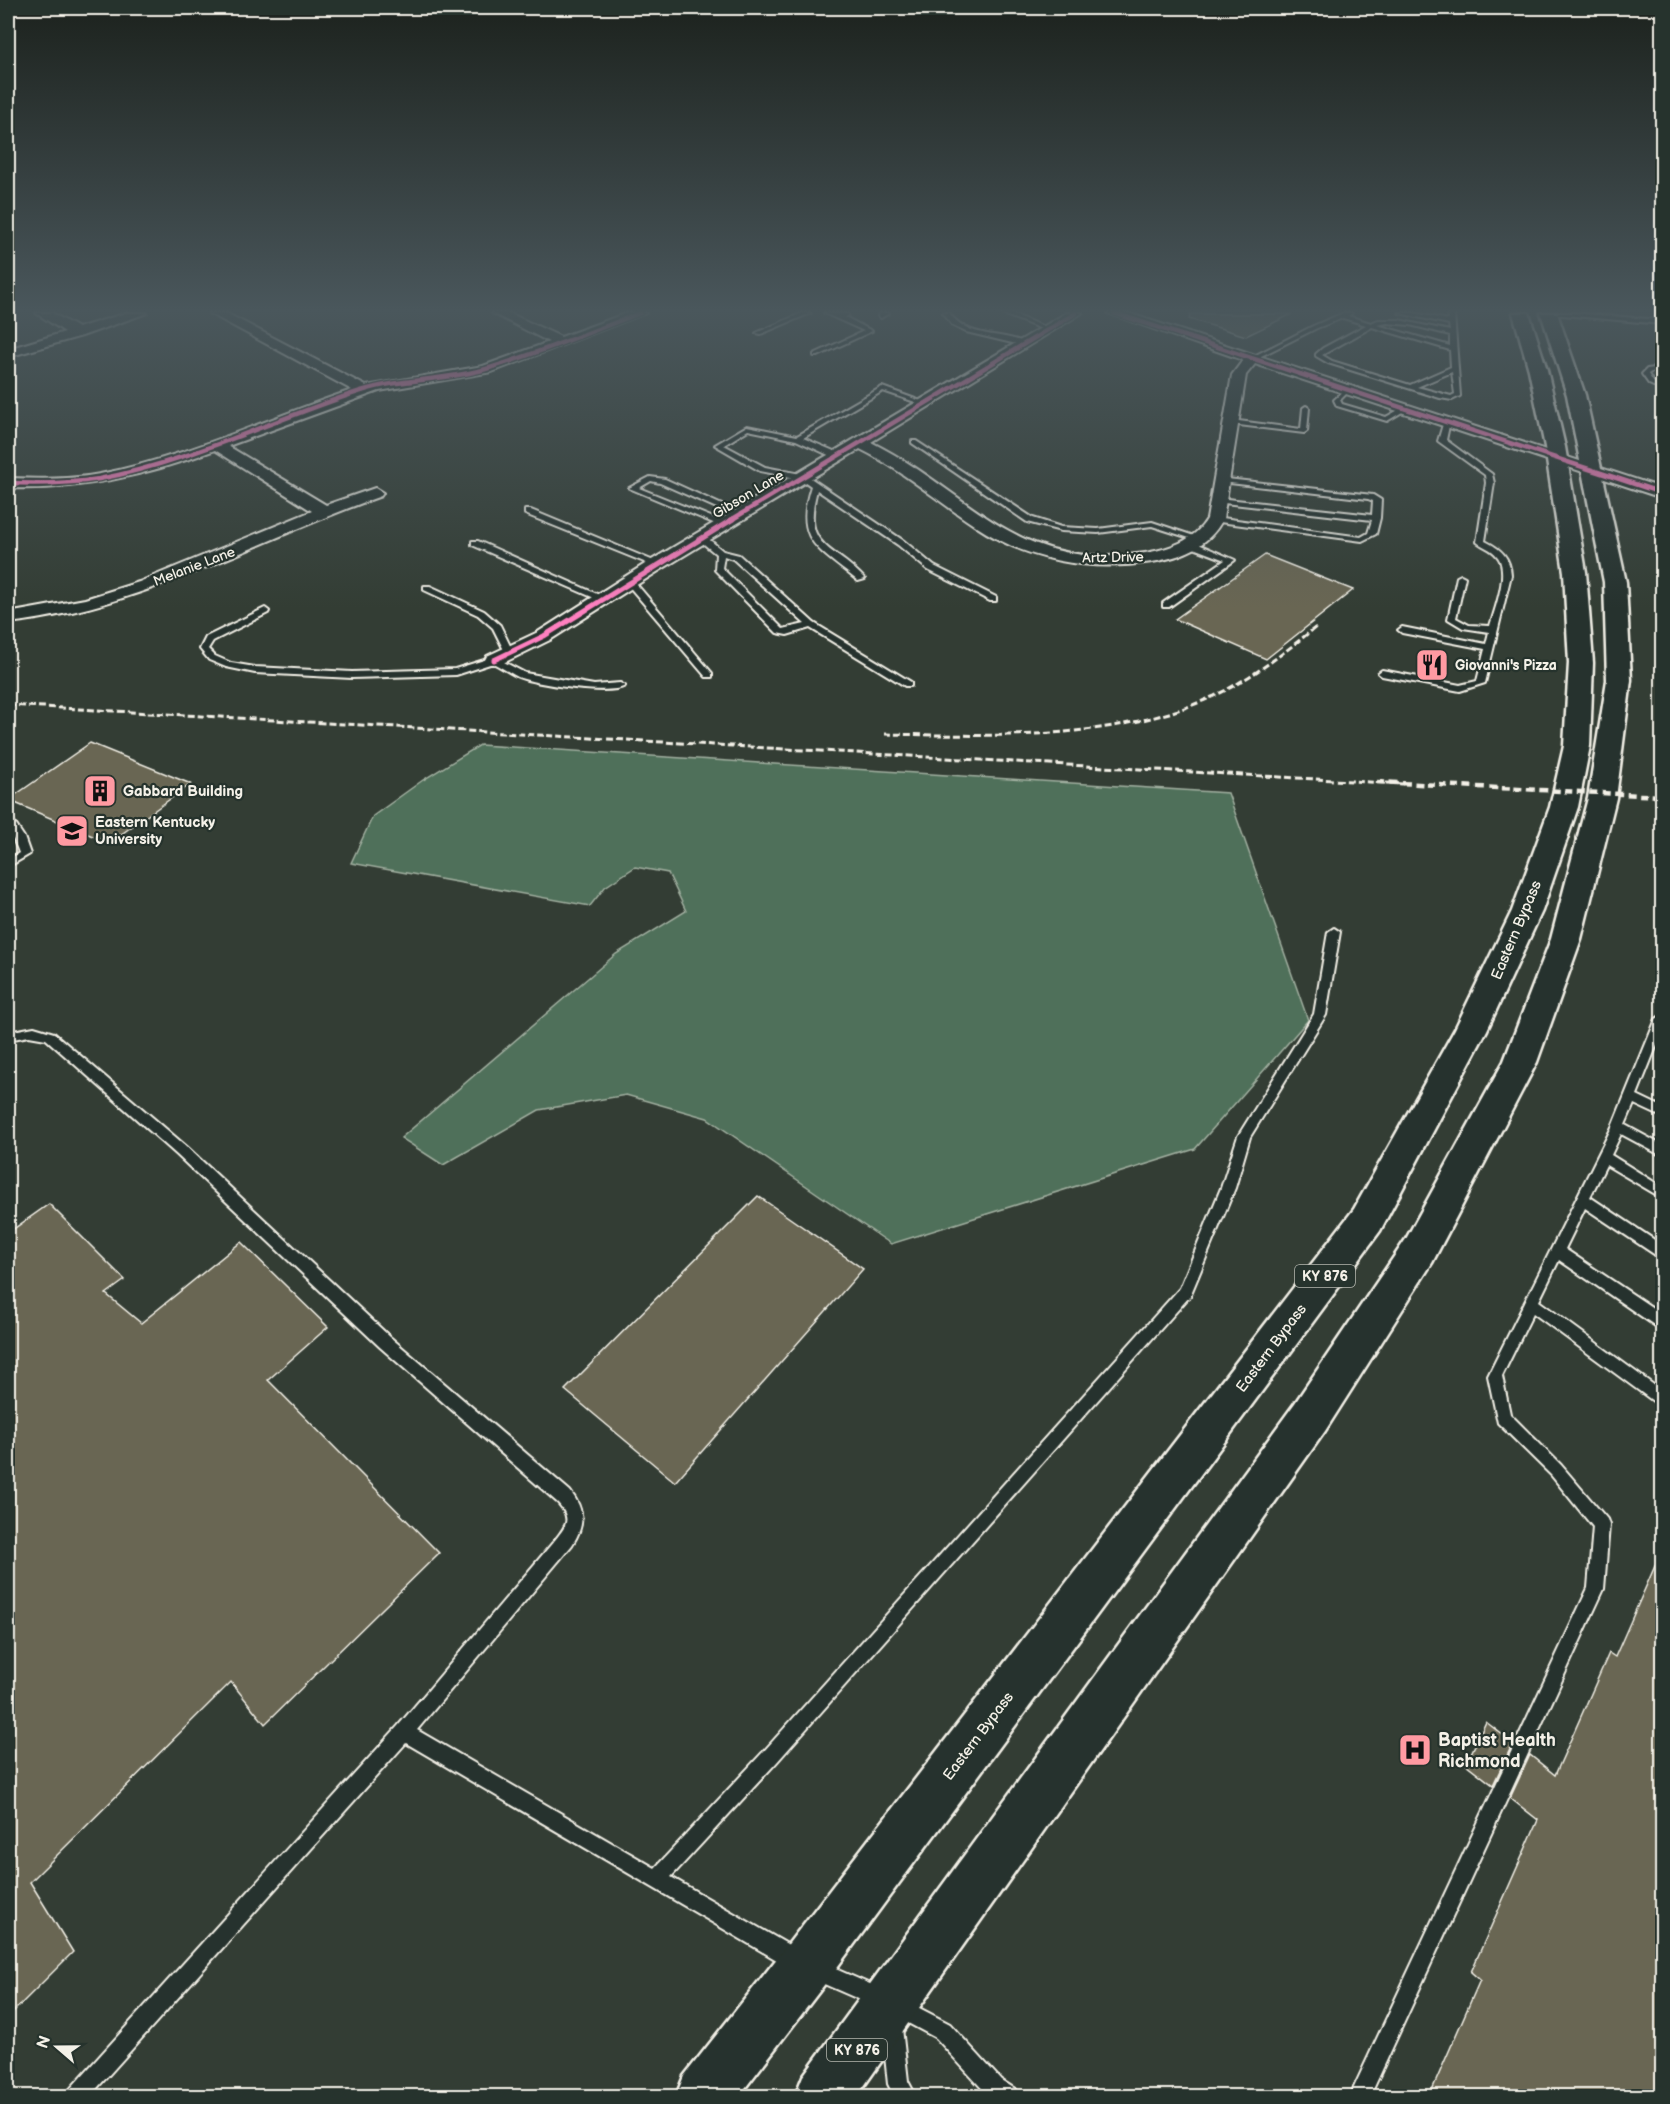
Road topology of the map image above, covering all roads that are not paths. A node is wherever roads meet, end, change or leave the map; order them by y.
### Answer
1 (306, 411) edge
2 (844, 411) edge
3 (914, 411) edge
4 (1234, 411) edge
5 (1306, 411) edge
6 (1416, 411) edge
7 (1547, 411) edge
8 (1580, 411) edge
9 (1447, 421) junction
10 (1232, 422) junction
11 (798, 438) junction
12 (914, 442) dead end
13 (860, 443) junction
14 (215, 444) junction
15 (838, 456) junction
16 (1557, 458) junction
17 (1593, 471) junction
18 (1221, 480) junction
19 (809, 481) junction
20 (8, 483) edge
21 (1662, 492) edge
22 (375, 493) dead end
23 (1218, 500) junction
24 (326, 512) junction
25 (528, 512) dead end
26 (740, 515) junction
27 (1376, 518) junction
28 (1215, 519) junction
29 (723, 525) junction
30 (702, 538) junction
31 (1195, 541) junction
32 (475, 543) dead end
33 (720, 553) junction
34 (657, 564) junction
35 (1461, 577) dead end
36 (861, 579) dead end
37 (630, 582) junction
38 (427, 588) dead end
39 (602, 598) junction
40 (993, 599) dead end
41 (1166, 605) dead end
42 (264, 611) dead end
43 (8, 618) edge
44 (811, 625) junction
45 (1493, 629) junction
46 (1402, 630) dead end
47 (1489, 647) junction
48 (510, 654) junction
49 (494, 660) junction
50 (1382, 673) dead end
51 (709, 675) dead end
52 (908, 684) dead end
53 (620, 686) dead end
54 (8, 821) edge
55 (8, 864) edge
56 (1334, 932) dead end
57 (1662, 1019) edge
58 (8, 1036) edge
59 (1630, 1097) junction
60 (1662, 1112) edge
61 (1618, 1126) junction
62 (1662, 1151) edge
63 (1603, 1157) junction
64 (1662, 1193) edge
65 (1582, 1199) junction
66 (1557, 1251) junction
67 (1662, 1252) edge
68 (1530, 1303) junction
69 (1662, 1322) edge
70 (1662, 1399) edge
71 (404, 1732) junction
72 (657, 1879) junction
73 (805, 1966) junction
74 (890, 2003) junction
75 (77, 2097) edge
76 (704, 2097) edge
77 (823, 2097) edge
78 (906, 2097) edge
79 (1008, 2097) edge
80 (1360, 2097) edge

1 - 14 street
2 - 11 lane
3 - 13 street, Gibson Lane
4 - 10 street
5 - 10 lane
6 - 9 street
7 - 16 main road, Eastern Bypass / KY 876
8 - 17 main road, KY 876
9 - 16 street
9 - 45 lane
10 - 18 street
11 - 15 lane
11 - 19 lane
12 - 31 lane
13 - 15 street, Gibson Lane
13 - 31 street, Artz Drive
14 - 20 street
14 - 24 street
15 - 19 street, Gibson Lane
16 - 17 street
16 - 73 main road, Eastern Bypass / KY 876
17 - 21 street
17 - 74 main road, KY 876
18 - 23 street
18 - 27 lane
19 - 26 street, Gibson Lane
19 - 36 lane
19 - 40 lane
22 - 24 street, Melanie Lane
23 - 27 lane
23 - 28 street
24 - 43 street, Melanie Lane
25 - 34 lane
26 - 29 street, Gibson Lane
26 - 29 lane
27 - 28 lane
28 - 31 street
29 - 30 street, Gibson Lane
30 - 33 lane
30 - 34 street, Gibson Lane
31 - 41 lane
32 - 39 lane
33 - 44 lane
33 - 44 lane
34 - 37 street, Gibson Lane
35 - 45 lane
37 - 39 street, Gibson Lane
37 - 51 lane
38 - 48 lane
39 - 48 street, Gibson Lane
42 - 49 lane
44 - 52 lane
45 - 47 lane
46 - 47 lane
47 - 50 lane
48 - 49 street, Gibson Lane
49 - 53 lane
54 - 55 lane
56 - 72 lane
57 - 59 lane
58 - 71 lane
59 - 60 lane
59 - 61 lane
61 - 62 lane
61 - 63 lane
63 - 64 lane
63 - 65 lane
65 - 66 lane
65 - 67 lane
66 - 68 lane
66 - 69 lane
68 - 70 lane
68 - 80 lane
71 - 72 lane
71 - 75 lane
72 - 73 lane
73 - 74 lane
73 - 76 main road, Eastern Bypass / KY 876
74 - 77 main road, KY 876
74 - 78 lane
74 - 79 lane

